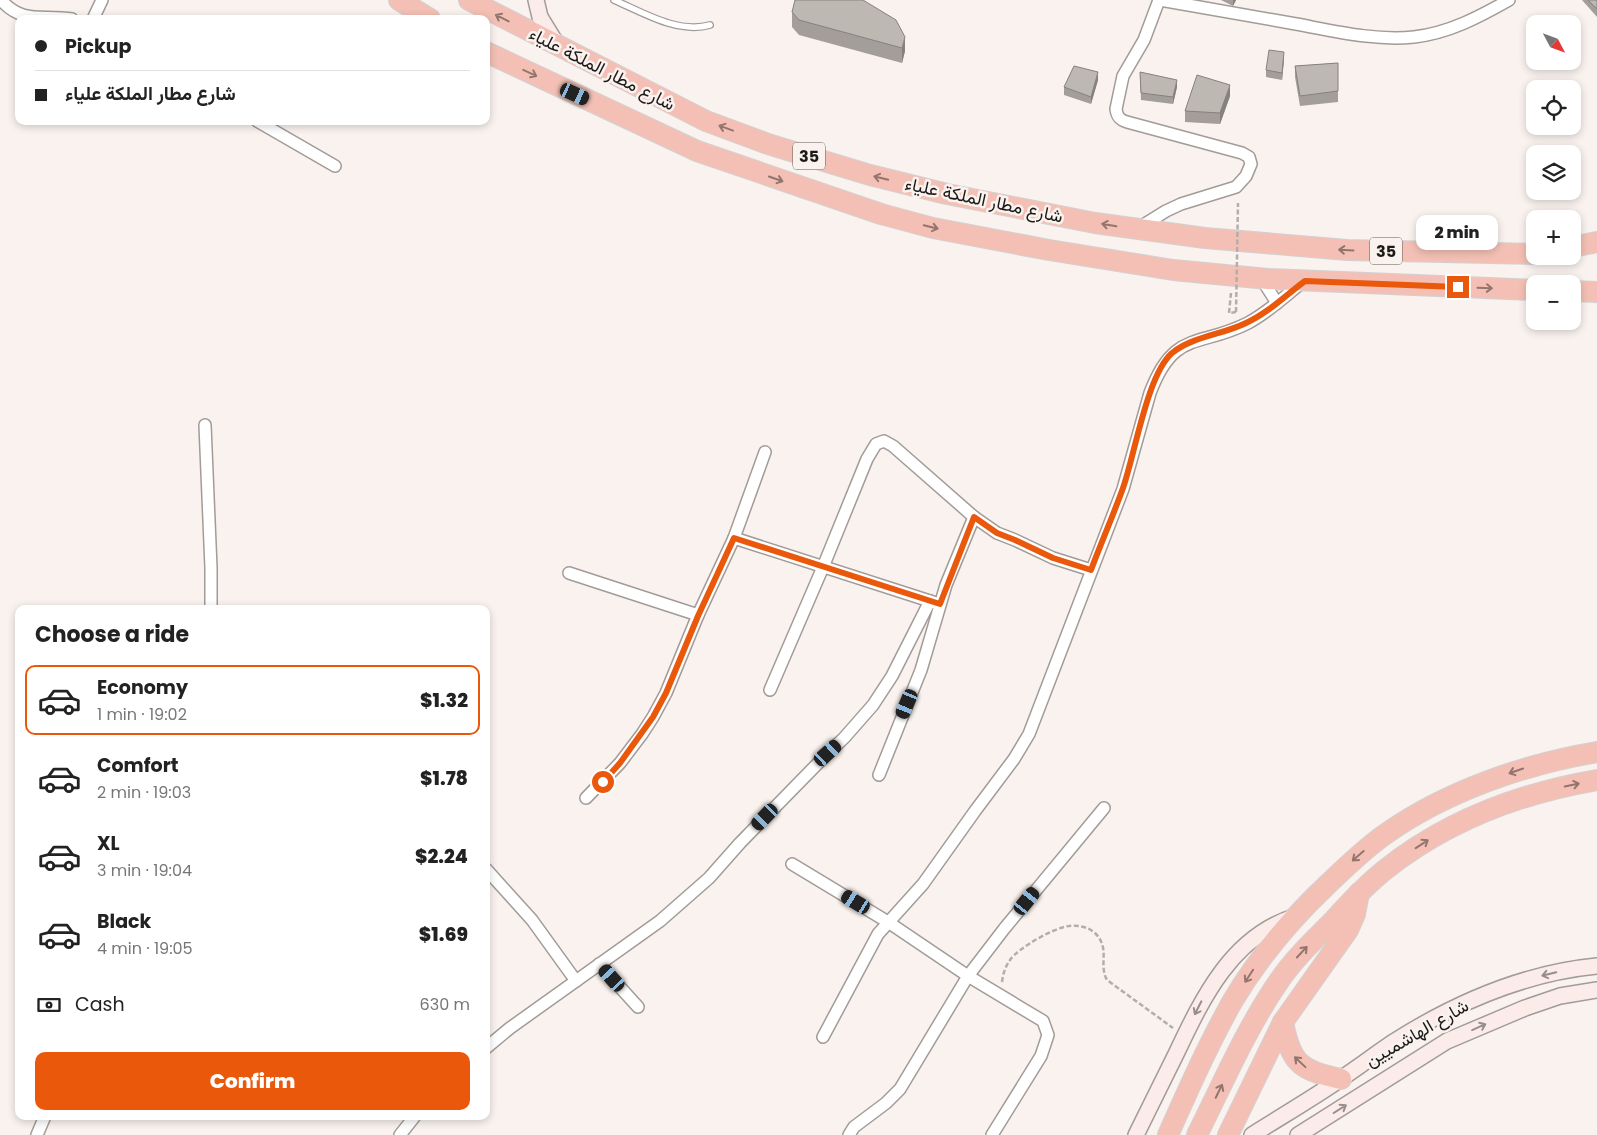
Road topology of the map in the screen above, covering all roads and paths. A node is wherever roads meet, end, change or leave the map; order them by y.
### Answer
1 (1, 0) edge
2 (102, 0) edge
3 (398, 0) edge
4 (469, 0) edge
5 (536, 0) edge
6 (614, 0) edge
7 (1160, 0) edge
8 (1509, 0) edge
9 (21, 15) edge
10 (95, 15) edge
11 (423, 15) edge
12 (710, 26) dead end
13 (558, 47) junction
14 (490, 54) edge
15 (264, 125) edge
16 (335, 166) dead end
17 (1238, 203) dead end
18 (1173, 207) junction
19 (1136, 230) junction
20 (1174, 235) junction
21 (1597, 242) edge
22 (1581, 245) edge
23 (1526, 254) edge
24 (1581, 256) edge
25 (1597, 256) edge
26 (1261, 278) junction
27 (1305, 281) junction
28 (1526, 290) edge
29 (1581, 291) edge
30 (1597, 292) edge
31 (1240, 293) dead end
32 (1276, 303) junction
33 (205, 425) dead end
34 (765, 452) dead end
35 (974, 517) junction
36 (734, 538) junction
37 (823, 568) junction
38 (1091, 570) junction
39 (569, 573) dead end
40 (935, 602) junction
41 (211, 605) edge
42 (698, 616) junction
43 (770, 690) dead end
44 (1597, 752) edge
45 (880, 775) dead end
46 (1597, 780) edge
47 (586, 798) dead end
48 (1104, 808) dead end
49 (792, 864) dead end
50 (490, 873) edge
51 (1359, 893) junction
52 (1294, 917) junction
53 (888, 922) junction
54 (599, 964) junction
55 (1597, 966) edge
56 (968, 976) junction
57 (576, 981) junction
58 (1597, 990) edge
59 (1002, 996) junction
60 (638, 1007) dead end
61 (1283, 1022) junction
62 (1184, 1036) junction
63 (823, 1037) dead end
64 (490, 1045) edge
65 (1341, 1079) junction
66 (43, 1120) edge
67 (412, 1120) edge
68 (37, 1135) edge
69 (400, 1135) edge
70 (849, 1135) edge
71 (992, 1135) edge
72 (1136, 1135) edge
73 (1168, 1135) edge
74 (1197, 1135) edge
75 (1228, 1135) edge
76 (1252, 1135) edge
77 (1298, 1135) edge

1 - 9 street
2 - 10 street
3 - 11 highway
13 -> 4 highway, شارع مطار الملكة علياء / 35
5 - 13 street
6 - 12 lane
7 - 8 street
7 - 18 street
19 -> 13 highway, شارع مطار الملكة علياء / 35
14 -> 26 highway, شارع مطار الملكة علياء / 35
15 - 16 street
17 - 31 path, bridge
18 - 19 street
18 - 20 street
19 - 20 highway, شارع مطار الملكة علياء / 35
23 -> 20 highway, شارع مطار الملكة علياء / 35
21 - 22 highway
24 - 25 highway
26 - 27 highway, شارع مطار الملكة علياء / 35
26 - 32 street
27 -> 28 highway, شارع مطار الملكة علياء / 35
27 - 32 street
29 - 30 highway
32 - 38 street
33 - 41 street
34 - 36 street
35 - 37 street
35 - 38 street
35 - 40 street
36 - 37 street
36 - 42 street
37 - 40 street
37 - 43 street
38 - 53 street
39 - 42 street
40 - 45 street
40 - 54 street
42 - 47 street
44 -> 52 highway
51 -> 46 highway
48 - 56 street
49 - 53 street
50 - 57 street
51 - 61 highway
74 -> 51 highway
52 -> 62 street
52 -> 73 highway
53 - 56 street
53 - 63 street
54 - 57 street
54 - 60 street
55 -> 65 street, شارع الهاشميين
56 - 59 street
56 - 70 street
57 - 64 street
77 -> 58 street, شارع الهاشميين
59 - 62 path
59 - 71 street
65 -> 61 highway
61 - 75 highway
62 - 72 street
65 - 76 street, شارع الهاشميين
66 - 68 street
67 - 69 street

